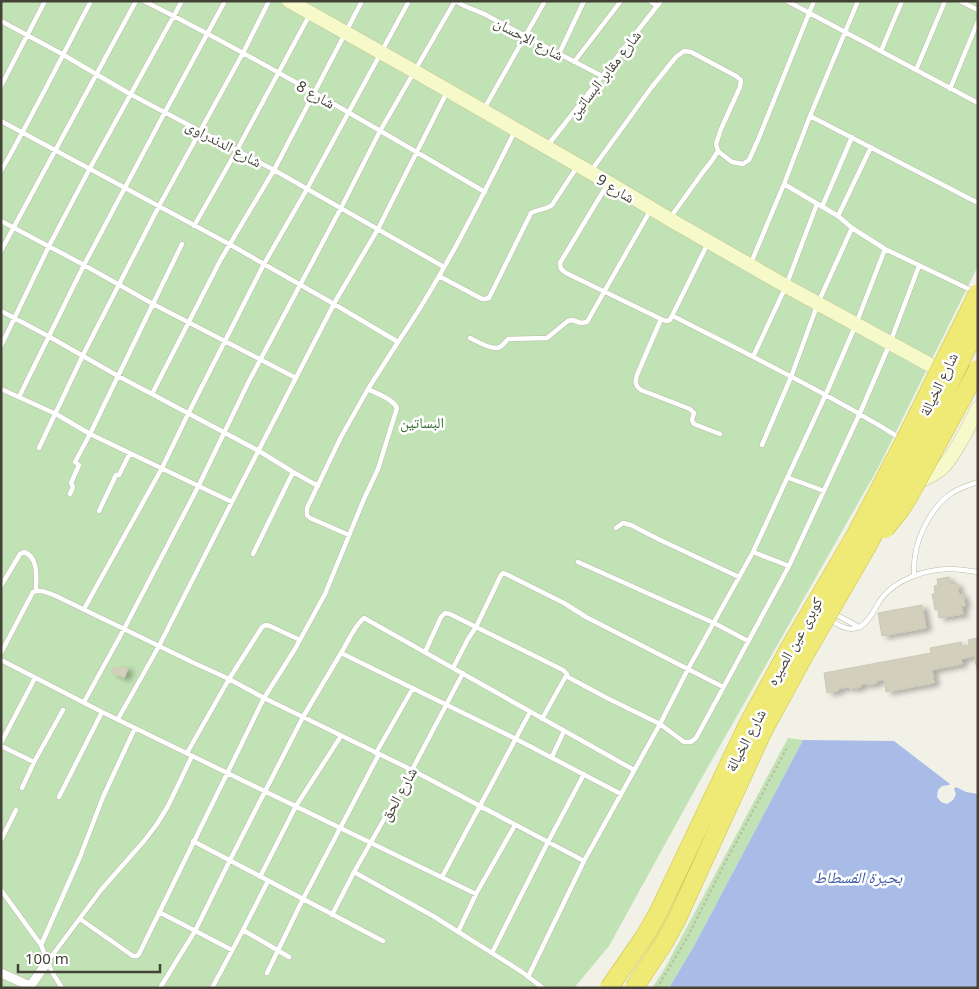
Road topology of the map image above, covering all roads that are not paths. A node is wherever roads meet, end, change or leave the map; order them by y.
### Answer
1 (45, 1) edge
2 (91, 1) edge
3 (136, 1) edge
4 (144, 1) edge
5 (182, 1) edge
6 (225, 1) edge
7 (269, 1) edge
8 (289, 1) edge
9 (362, 1) edge
10 (409, 1) edge
11 (455, 1) edge
12 (545, 1) edge
13 (584, 1) edge
14 (621, 1) edge
15 (650, 1) edge
16 (661, 1) edge
17 (787, 1) edge
18 (814, 1) edge
19 (858, 1) edge
20 (902, 1) edge
21 (945, 1) edge
22 (960, 1) edge
23 (657, 6) junction
24 (978, 10) edge
25 (311, 13) junction
26 (809, 13) junction
27 (174, 16) junction
28 (1, 21) edge
29 (978, 21) edge
30 (846, 32) junction
31 (346, 33) junction
32 (208, 34) junction
33 (27, 35) junction
34 (525, 37) junction
35 (381, 52) junction
36 (881, 52) junction
37 (243, 53) junction
38 (62, 54) junction
39 (559, 54) junction
40 (574, 62) junction
41 (916, 70) junction
42 (414, 71) junction
43 (278, 73) junction
44 (97, 74) junction
45 (602, 76) junction
46 (1, 86) edge
47 (950, 88) junction
48 (448, 91) junction
49 (314, 92) junction
50 (130, 94) junction
51 (978, 103) edge
52 (483, 111) junction
53 (165, 112) junction
54 (348, 113) junction
55 (810, 116) junction
56 (1, 122) edge
57 (200, 130) junction
58 (515, 130) junction
59 (380, 131) junction
60 (22, 134) junction
61 (852, 138) junction
62 (871, 147) junction
63 (546, 148) junction
64 (237, 150) junction
65 (718, 150) junction
66 (56, 151) junction
67 (417, 152) junction
68 (578, 165) junction
69 (89, 170) junction
70 (274, 170) junction
71 (1, 172) edge
72 (590, 172) junction
73 (609, 183) junction
74 (784, 184) junction
75 (124, 188) junction
76 (307, 189) junction
77 (485, 192) junction
78 (978, 203) edge
79 (819, 205) junction
80 (159, 206) junction
81 (341, 208) junction
82 (651, 209) junction
83 (838, 216) junction
84 (669, 220) junction
85 (1, 221) edge
86 (194, 226) junction
87 (14, 227) junction
88 (852, 228) junction
89 (378, 229) junction
90 (709, 242) junction
91 (182, 244) dead end
92 (229, 244) junction
93 (49, 246) junction
94 (885, 249) junction
95 (1, 251) edge
96 (264, 264) junction
97 (84, 265) junction
98 (750, 265) junction
99 (919, 266) junction
100 (444, 267) junction
101 (439, 276) junction
102 (300, 284) junction
103 (119, 285) junction
104 (786, 286) junction
105 (604, 292) junction
106 (978, 293) edge
107 (978, 302) edge
108 (153, 304) junction
109 (334, 304) junction
110 (818, 304) junction
111 (1, 311) edge
112 (673, 316) junction
113 (15, 319) junction
114 (661, 319) junction
115 (189, 322) junction
116 (856, 324) junction
117 (978, 326) edge
118 (978, 335) edge
119 (48, 336) junction
120 (470, 338) dead end
121 (225, 341) junction
122 (398, 342) junction
123 (890, 343) junction
124 (1, 346) edge
125 (83, 356) junction
126 (753, 357) junction
127 (260, 360) junction
128 (978, 369) edge
129 (943, 372) junction
130 (118, 376) junction
131 (791, 377) junction
132 (296, 378) junction
133 (368, 388) junction
134 (1, 389) edge
135 (152, 394) junction
136 (826, 394) junction
137 (19, 397) junction
138 (978, 408) edge
139 (860, 413) junction
140 (56, 414) junction
141 (188, 414) junction
142 (224, 432) junction
143 (90, 434) junction
144 (720, 434) dead end
145 (908, 443) junction
146 (762, 445) dead end
147 (39, 448) dead end
148 (259, 450) junction
149 (130, 453) junction
150 (162, 468) junction
151 (293, 472) junction
152 (788, 478) junction
153 (978, 482) edge
154 (198, 486) junction
155 (318, 486) junction
156 (905, 489) junction
157 (824, 491) junction
158 (70, 494) dead end
159 (232, 502) junction
160 (99, 511) dead end
161 (616, 528) dead end
162 (349, 535) junction
163 (869, 543) junction
164 (753, 552) junction
165 (253, 554) dead end
166 (578, 562) dead end
167 (789, 566) junction
168 (978, 572) edge
169 (914, 576) junction
170 (740, 577) junction
171 (1, 586) edge
172 (36, 591) junction
173 (819, 606) junction
174 (84, 610) junction
175 (833, 618) junction
176 (714, 623) junction
177 (476, 627) junction
178 (859, 627) junction
179 (124, 629) junction
180 (300, 640) junction
181 (748, 641) junction
182 (158, 646) junction
183 (2, 649) edge
184 (425, 652) junction
185 (342, 653) junction
186 (1, 660) edge
187 (453, 668) junction
188 (688, 669) junction
189 (463, 673) junction
190 (566, 676) junction
191 (35, 678) junction
192 (229, 679) junction
193 (722, 687) junction
194 (413, 688) junction
195 (264, 698) junction
196 (84, 702) junction
197 (446, 704) junction
198 (63, 710) dead end
199 (102, 712) junction
200 (530, 712) junction
201 (303, 717) junction
202 (118, 719) junction
203 (542, 719) junction
204 (660, 724) junction
205 (135, 728) junction
206 (564, 731) junction
207 (342, 736) junction
208 (516, 739) junction
209 (1, 745) edge
210 (190, 754) junction
211 (377, 754) junction
212 (552, 757) junction
213 (34, 762) junction
214 (412, 770) junction
215 (634, 770) junction
216 (227, 773) junction
217 (584, 774) junction
218 (22, 788) dead end
219 (265, 790) junction
220 (621, 794) junction
221 (60, 797) dead end
222 (296, 806) junction
223 (480, 806) junction
224 (16, 810) dead end
225 (515, 824) junction
226 (340, 828) junction
227 (1, 840) edge
228 (194, 842) junction
229 (548, 842) junction
230 (371, 843) junction
231 (230, 860) junction
232 (584, 861) junction
233 (354, 872) junction
234 (260, 876) junction
235 (442, 877) junction
236 (268, 881) junction
237 (1, 890) edge
238 (476, 894) junction
239 (303, 899) junction
240 (159, 912) junction
241 (332, 914) junction
242 (80, 919) junction
243 (243, 930) junction
244 (194, 932) junction
245 (458, 932) junction
246 (383, 941) dead end
247 (41, 945) junction
248 (232, 950) junction
249 (278, 951) junction
250 (492, 953) junction
251 (288, 957) dead end
252 (48, 961) junction
253 (1, 973) edge
254 (267, 973) dead end
255 (528, 977) junction
256 (29, 987) edge
257 (541, 987) edge
258 (62, 988) edge
259 (160, 988) edge
260 (212, 988) edge
261 (602, 988) edge
262 (609, 988) edge
263 (624, 988) edge
264 (634, 988) edge

1 - 33 lane
2 - 38 lane
3 - 44 lane
4 - 27 lane, شارع 8
5 - 27 lane
6 - 32 lane
7 - 37 lane
8 - 25 street, شارع 9
9 - 31 lane
10 - 35 lane
11 - 34 lane, شارع الإحسان
11 - 42 lane
12 - 34 lane
13 - 39 lane
14 - 40 lane
15 - 23 lane
16 - 23 lane, شارع مقابر البساتين
17 - 26 lane
18 - 26 lane
19 - 30 lane
20 - 36 lane
21 - 41 lane
22 - 24 lane
23 - 45 lane, شارع مقابر البساتين
25 - 31 street, شارع 9
25 - 43 lane
26 - 30 lane
26 - 65 lane
27 - 32 lane, شارع 8
27 - 50 lane
28 - 33 lane, شارع الدندراوى
29 - 47 lane
30 - 36 lane
30 - 55 lane
31 - 35 street, شارع 9
31 - 49 lane
32 - 37 lane, شارع 8
32 - 53 lane
33 - 38 lane, شارع الدندراوى
33 - 46 lane
34 - 39 lane, شارع الإحسان
34 - 52 lane
35 - 42 street, شارع 9
35 - 54 lane
36 - 41 lane
37 - 43 lane, شارع 8
37 - 57 lane
38 - 44 lane, شارع الدندراوى
38 - 60 lane
39 - 40 lane, شارع الإحسان
40 - 45 lane, شارع الإحسان
41 - 47 lane
42 - 48 street, شارع 9
42 - 59 lane
43 - 49 lane, شارع 8
43 - 64 lane
44 - 50 lane, شارع الدندراوى
44 - 66 lane
45 - 63 lane, شارع مقابر البساتين
47 - 51 lane
48 - 52 street, شارع 9
48 - 67 lane
49 - 54 lane, شارع 8
49 - 70 lane
50 - 53 lane, شارع الدندراوى
50 - 69 lane
52 - 58 street, شارع 9
53 - 57 lane, شارع الدندراوى
53 - 75 lane
54 - 59 lane, شارع 8
54 - 76 lane
55 - 61 lane
55 - 74 lane
56 - 60 lane
57 - 64 lane, شارع الدندراوى
57 - 80 lane
58 - 63 street, شارع 9
58 - 77 lane
59 - 67 lane, شارع 8
59 - 81 lane
60 - 66 lane
60 - 71 lane
61 - 62 lane
61 - 79 lane
62 - 78 lane
62 - 83 lane
63 - 68 street, شارع 9
64 - 70 lane, شارع الدندراوى
64 - 86 lane
65 - 72 lane
65 - 84 lane
66 - 69 lane
66 - 87 lane
67 - 77 lane, شارع 8
67 - 89 lane
68 - 72 street, شارع 9
68 - 101 lane
69 - 75 lane
69 - 93 lane
70 - 76 lane, شارع الدندراوى
70 - 92 lane
72 - 73 street, شارع 9
73 - 82 street, شارع 9
73 - 105 lane
74 - 79 lane
74 - 98 lane
75 - 80 lane
75 - 97 lane
76 - 81 lane, شارع الدندراوى
76 - 96 lane
77 - 100 lane
79 - 83 lane
79 - 104 lane
80 - 86 lane
80 - 103 lane
81 - 89 lane, شارع الدندراوى
81 - 102 lane
82 - 84 street, شارع 9
82 - 105 lane
83 - 88 lane
84 - 90 street, شارع 9
85 - 87 lane
86 - 92 lane
87 - 93 lane
87 - 95 lane
88 - 94 lane
88 - 110 lane
89 - 100 lane, شارع الدندراوى
89 - 109 lane
90 - 98 street, شارع 9
90 - 112 lane
91 - 108 lane
92 - 96 lane
92 - 115 lane
93 - 97 lane
93 - 113 lane
94 - 99 lane
94 - 116 lane
96 - 102 lane
96 - 121 lane
97 - 103 lane
97 - 119 lane
98 - 104 street, شارع 9
99 - 106 lane
99 - 123 lane
100 - 101 lane
101 - 122 lane
102 - 109 lane
102 - 127 lane
103 - 108 lane
103 - 125 lane
104 - 110 street, شارع 9
104 - 126 lane
105 - 114 lane
105 - 120 lane
106 - 262 highway, كوبرى عين الصيره, bridge
107 - 129 street, شارع الخيالة
108 - 115 lane
108 - 130 lane
109 - 122 lane
109 - 132 lane
110 - 116 street, شارع 9
110 - 131 lane
111 - 113 lane
112 - 114 lane
112 - 126 lane
113 - 119 lane
113 - 124 lane
114 - 144 lane
115 - 121 lane
115 - 135 lane
116 - 123 street, شارع 9
116 - 136 lane
117 - 163 highway, كوبرى عين الصيره, bridge
118 - 156 street, شارع الخيالة
119 - 125 lane
119 - 137 lane
121 - 127 lane
121 - 141 lane
122 - 133 lane
123 - 129 street, شارع 9
123 - 139 lane
125 - 130 lane
125 - 140 lane
126 - 131 lane
127 - 132 lane
127 - 142 lane
128 - 163 highway, bridge
129 - 145 street, شارع الخيالة
130 - 135 lane
130 - 143 lane
131 - 136 lane
131 - 146 lane
132 - 148 lane
133 - 155 lane
133 - 162 lane
134 - 137 lane
135 - 141 lane
136 - 139 lane
136 - 152 lane
137 - 140 lane
138 - 156 street
139 - 145 lane
139 - 157 lane
140 - 143 lane
140 - 147 lane
141 - 142 lane
141 - 150 lane
142 - 148 lane
142 - 154 lane
143 - 149 lane
143 - 158 lane
145 - 173 street, شارع الخيالة
148 - 151 lane
148 - 159 lane
149 - 150 lane
149 - 160 lane
150 - 154 lane
150 - 174 lane
151 - 155 lane
151 - 165 lane
152 - 157 lane
152 - 164 lane
153 - 169 lane
154 - 159 lane
154 - 179 lane
155 - 162 lane
156 - 175 street, شارع الخيالة
157 - 167 lane
159 - 182 lane
161 - 170 lane
162 - 180 lane
163 - 264 highway, كوبرى عين الصيره, bridge
164 - 167 lane
164 - 170 lane
166 - 176 lane
167 - 181 lane
168 - 169 lane
169 - 178 lane
170 - 176 lane
171 - 172 lane
172 - 174 lane
172 - 183 lane
173 - 175 street
173 - 261 street, شارع الخيالة
174 - 179 lane
175 - 178 lane
175 - 178 lane
175 - 263 street, شارع الخيالة
176 - 181 lane
176 - 188 lane
177 - 184 lane
177 - 187 lane
177 - 188 lane
177 - 190 lane
179 - 182 lane
179 - 196 lane
180 - 192 lane
180 - 195 lane
181 - 193 lane
182 - 192 lane
182 - 202 lane
184 - 185 lane
184 - 187 lane
185 - 194 lane
185 - 201 lane
186 - 191 lane
187 - 189 lane
188 - 193 lane
188 - 204 lane
189 - 197 lane, شارع الحق
189 - 200 lane
190 - 203 lane
190 - 204 lane
191 - 196 lane
191 - 209 lane
192 - 195 lane
192 - 210 lane
193 - 204 lane
194 - 197 lane
194 - 211 lane
195 - 201 lane
195 - 216 lane
196 - 199 lane
197 - 208 lane
197 - 214 lane, شارع الحق
198 - 213 lane
199 - 202 lane
199 - 221 lane
200 - 203 lane
200 - 208 lane
201 - 207 lane
201 - 219 lane
202 - 205 lane
203 - 206 lane
204 - 215 lane
205 - 210 lane
205 - 247 lane
206 - 212 lane
206 - 215 lane
207 - 211 lane
207 - 222 lane
208 - 212 lane
208 - 223 lane
209 - 213 lane
210 - 216 lane
210 - 242 lane
211 - 214 lane
211 - 226 lane
212 - 217 lane
213 - 218 lane
214 - 223 lane
214 - 230 lane, شارع الحق
215 - 220 lane
216 - 219 lane
216 - 228 lane
217 - 220 lane
217 - 229 lane
219 - 222 lane
219 - 231 lane
220 - 232 lane
222 - 226 lane
222 - 234 lane
223 - 225 lane
223 - 235 lane
224 - 227 lane
225 - 229 lane
225 - 238 lane
226 - 230 lane
226 - 239 lane
228 - 231 lane
228 - 240 lane
229 - 232 lane
229 - 250 lane
230 - 233 lane, شارع الحق
230 - 235 lane
231 - 234 lane
231 - 244 lane
232 - 255 lane
233 - 241 lane, شارع الحق
233 - 245 lane
234 - 236 lane
235 - 238 lane
236 - 239 lane
236 - 243 lane
237 - 247 lane
238 - 245 lane
239 - 241 lane
239 - 249 lane
240 - 242 lane
240 - 244 lane
241 - 246 lane
242 - 252 lane
243 - 248 lane
243 - 249 lane
244 - 248 lane
244 - 259 lane
245 - 250 lane
247 - 252 lane
248 - 260 lane
249 - 251 lane
249 - 254 lane
250 - 255 lane
252 - 256 street
252 - 258 lane
253 - 256 street
255 - 257 lane

